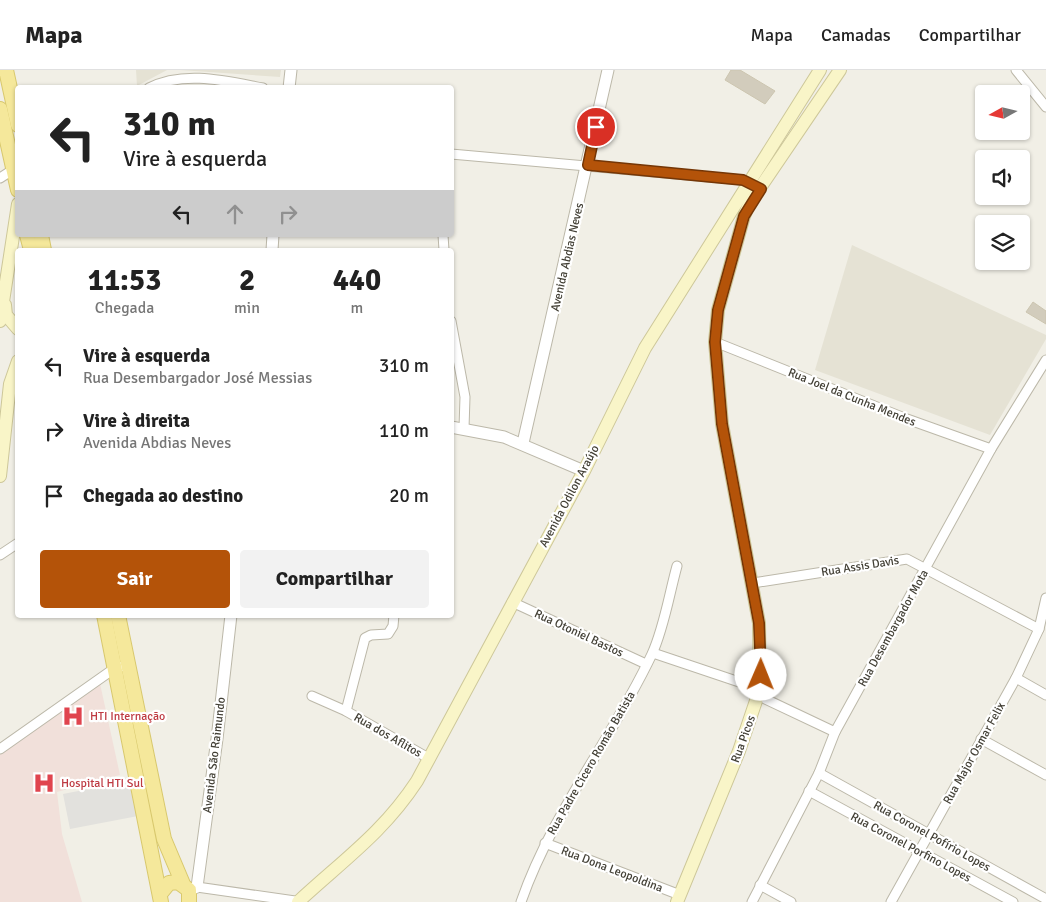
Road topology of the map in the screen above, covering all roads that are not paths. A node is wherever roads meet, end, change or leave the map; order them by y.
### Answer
1 (6, 70) edge
2 (291, 70) edge
3 (608, 70) edge
4 (820, 70) edge
5 (840, 70) edge
6 (1016, 70) edge
7 (154, 85) edge
8 (244, 85) edge
9 (289, 85) edge
10 (1046, 107) edge
11 (0, 109) edge
12 (15, 111) edge
13 (454, 154) edge
14 (588, 165) junction
15 (14, 168) junction
16 (15, 174) edge
17 (0, 178) edge
18 (755, 187) junction
19 (15, 224) edge
20 (4, 298) junction
21 (0, 321) edge
22 (15, 326) edge
23 (454, 337) edge
24 (715, 342) junction
25 (1046, 360) edge
26 (15, 370) edge
27 (454, 427) edge
28 (464, 428) junction
29 (523, 444) junction
30 (991, 449) junction
31 (584, 471) junction
32 (0, 476) edge
33 (15, 545) edge
34 (0, 555) edge
35 (676, 566) dead end
36 (926, 568) junction
37 (753, 583) junction
38 (1046, 598) edge
39 (512, 602) junction
40 (105, 618) edge
41 (119, 618) edge
42 (231, 618) edge
43 (394, 618) edge
44 (1039, 629) junction
45 (652, 653) junction
46 (129, 664) junction
47 (646, 664) junction
48 (114, 668) junction
49 (1016, 678) junction
50 (760, 692) junction
51 (1046, 695) edge
52 (312, 696) dead end
53 (346, 710) junction
54 (835, 732) junction
55 (981, 738) junction
56 (0, 749) edge
57 (430, 759) junction
58 (818, 773) junction
59 (1046, 775) edge
60 (809, 791) junction
61 (929, 834) junction
62 (545, 843) junction
63 (919, 851) junction
64 (760, 885) junction
65 (189, 891) edge
66 (160, 898) edge
67 (678, 898) edge
68 (1046, 899) edge
69 (300, 902) edge
70 (521, 902) edge
71 (752, 902) edge
72 (791, 902) edge
73 (891, 902) edge
74 (1013, 902) edge

1 - 12 main road
2 - 9 street
3 - 14 street, Avenida Abdias Neves
4 - 18 main road, Avenida Odilon Araújo
5 - 18 main road, Avenida Odilon Araújo
6 - 10 street
7 - 8 street
11 - 15 main road
13 - 14 street
14 - 18 street
14 - 29 street, Avenida Abdias Neves
15 - 16 main road
15 - 17 street
18 - 24 main road, Rua Picos
18 - 31 main road, Avenida Odilon Araújo
19 - 20 main road
20 - 21 main road
20 - 22 main road
23 - 28 street
24 - 30 street, Rua Joel da Cunha Mendes
24 - 37 main road, Rua Picos
25 - 30 street, Rua Desembargador Mota
26 - 32 main road
27 - 28 street
28 - 29 street
29 - 31 street
30 - 36 street, Rua Desembargador Mota
31 - 39 main road, Avenida Odilon Araújo
33 - 34 street
35 - 45 street, Rua Padre Cicero Romão Batista
36 - 37 street, Rua Assis Davis
36 - 44 street, Rua Assis Davis
36 - 54 street, Rua Desembargador Mota
37 - 50 main road, Rua Picos
38 - 44 street, Rua Major Osmar Felix
39 - 47 street, Rua Otoniel Bastos
39 - 57 main road, Avenida Odilon Araújo
40 - 48 main road
41 - 46 main road
42 - 65 street, Avenida São Raimundo
43 - 53 street, Rua dos Aflitos
44 - 49 street, Rua Major Osmar Felix
45 - 47 street, Rua Padre Cicero Romão Batista
45 - 50 street
46 - 48 street
46 - 65 main road
47 - 62 street, Rua Padre Cicero Romão Batista
48 - 56 street
48 - 66 main road
49 - 51 street
49 - 55 street, Rua Major Osmar Felix
50 - 54 street
50 - 67 main road, Rua Picos
52 - 53 street, Rua dos Aflitos
53 - 57 street, Rua dos Aflitos
54 - 58 street, Rua Desembargador Mota
55 - 59 street
55 - 61 street, Rua Major Osmar Felix
57 - 69 main road, Avenida Odilon Araújo
58 - 60 street, Rua Desembargador Mota
58 - 61 street, Rua Coronel Pofírio Lopes
60 - 63 street, Rua Coronel Porfino Lopes
60 - 64 street, Rua Desembargador Mota
61 - 63 street, Rua Major Osmar Felix
61 - 68 street, Rua Coronel Pofírio Lopes
62 - 67 street, Rua Dona Leopoldina
62 - 70 street, Rua Padre Cicero Romão Batista
63 - 73 street, Rua Major Osmar Felix
63 - 74 street, Rua Coronel Porfino Lopes
64 - 71 street, Rua Desembargador Mota
64 - 72 street
65 - 66 main road
65 - 69 street

